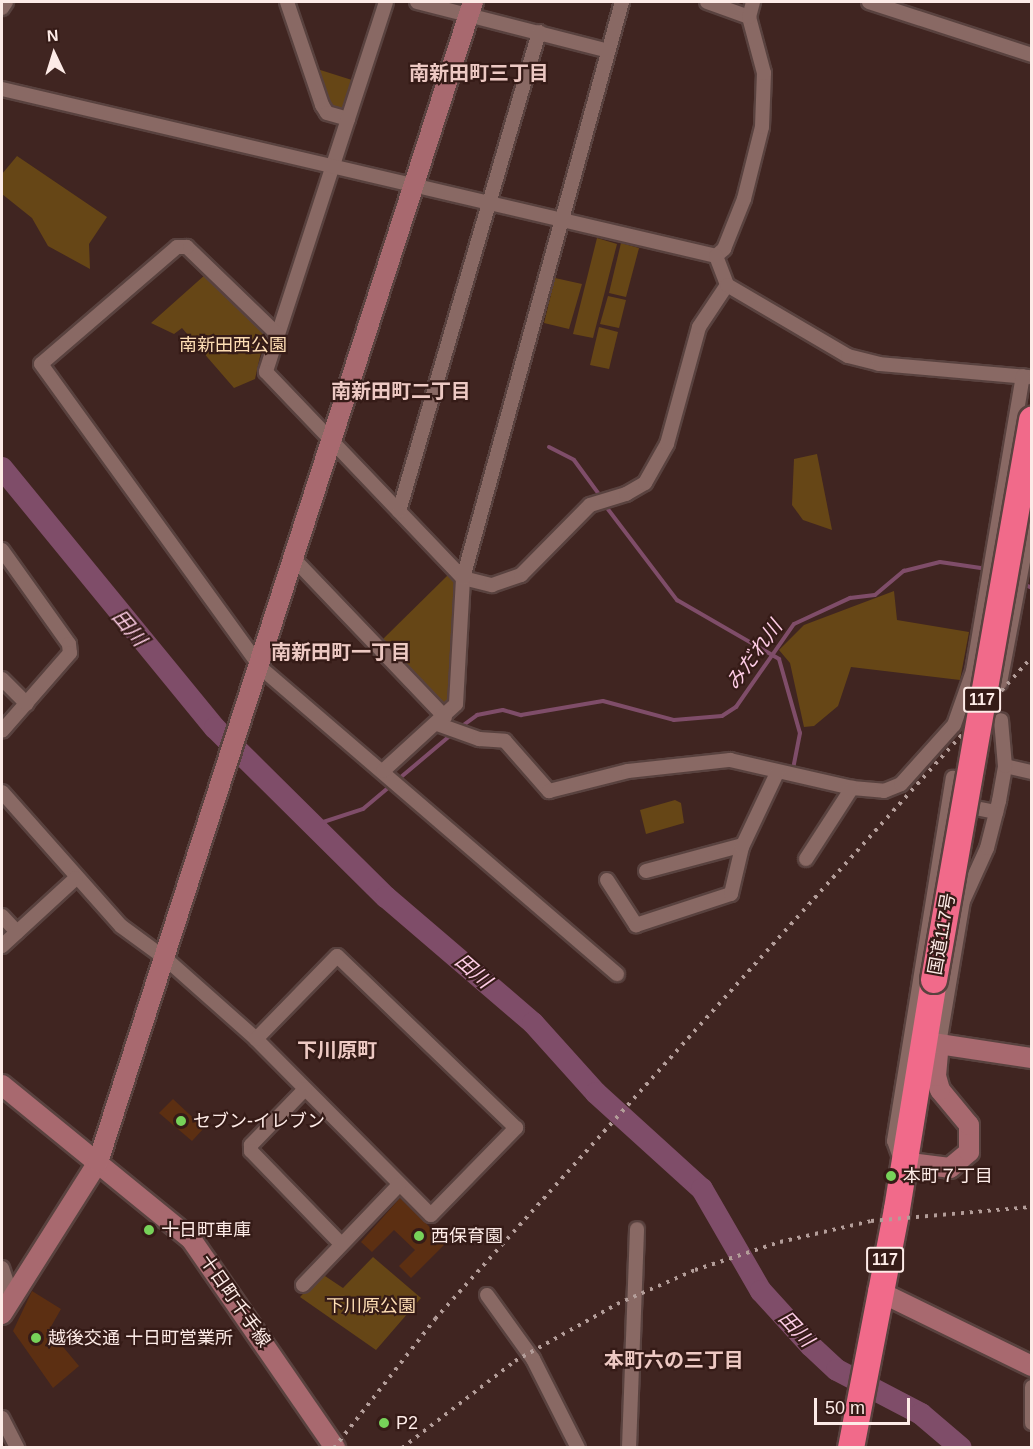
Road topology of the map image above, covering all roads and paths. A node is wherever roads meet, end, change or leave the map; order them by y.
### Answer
1 (6, 2) edge
2 (287, 2) edge
3 (386, 2) edge
4 (417, 2) edge
5 (622, 2) edge
6 (707, 2) edge
7 (753, 2) edge
8 (869, 2) edge
9 (2, 8) edge
10 (471, 8) edge
11 (749, 16) junction
12 (539, 32) junction
13 (605, 50) junction
14 (1032, 55) edge
15 (2, 89) edge
16 (348, 119) junction
17 (332, 166) junction
18 (413, 186) junction
19 (489, 204) junction
20 (560, 222) junction
21 (716, 256) junction
22 (727, 285) junction
23 (278, 335) junction
24 (1027, 377) edge
25 (1032, 420) edge
26 (331, 440) junction
27 (399, 511) junction
28 (1032, 514) edge
29 (2, 550) edge
30 (293, 558) junction
31 (463, 578) junction
32 (982, 612) junction
33 (1013, 616) junction
34 (260, 667) junction
35 (2, 679) edge
36 (1000, 683) dead end
37 (27, 704) junction
38 (1001, 720) dead end
39 (443, 723) junction
40 (2, 730) edge
41 (1005, 766) junction
42 (383, 771) junction
43 (1032, 772) edge
44 (777, 773) junction
45 (953, 778) dead end
46 (852, 788) junction
47 (2, 792) edge
48 (949, 803) junction
49 (996, 812) junction
50 (742, 845) junction
51 (806, 859) dead end
52 (646, 871) dead end
53 (76, 878) junction
54 (607, 880) dead end
55 (2, 916) edge
56 (17, 932) junction
57 (2, 946) edge
58 (166, 959) junction
59 (617, 974) dead end
60 (256, 1039) junction
61 (939, 1044) junction
62 (1032, 1058) edge
63 (2, 1085) edge
64 (305, 1089) junction
65 (99, 1162) junction
66 (902, 1162) junction
67 (399, 1185) junction
68 (637, 1229) dead end
69 (341, 1244) junction
70 (2, 1268) edge
71 (303, 1285) dead end
72 (878, 1291) junction
73 (487, 1295) dead end
74 (12, 1297) junction
75 (2, 1314) edge
76 (1032, 1366) edge
77 (1032, 1387) edge
78 (2, 1418) edge
79 (1032, 1423) edge
80 (17, 1448) edge
81 (335, 1448) edge
82 (579, 1448) edge
83 (629, 1448) edge
84 (851, 1448) edge

1 - 9 street
2 - 16 street
3 - 16 street
4 - 10 street
5 - 13 street
6 - 11 street
7 - 11 street
8 - 14 street
10 - 12 street
10 - 18 street
11 - 21 street
12 - 13 street
12 - 19 street
13 - 20 street
15 - 17 street
16 - 17 street
17 - 18 street
17 - 23 street
18 - 19 street
18 - 26 street
19 - 20 street
19 - 27 street
20 - 21 street
20 - 31 street
21 - 22 street
22 - 24 street
22 - 31 street
23 - 26 street
23 - 34 street
24 - 32 street
25 - 66 highway, 国道117号 / 117, bridge
26 - 27 street
26 - 30 street
27 - 31 street
28 - 33 street
29 - 37 street
30 - 34 street
30 - 39 street
31 - 39 street
32 - 33 street
32 - 46 street
33 - 36 street
34 - 42 street
34 - 58 street
35 - 37 street
37 - 40 street
38 - 41 street
39 - 42 street
39 - 44 street
41 - 43 street
41 - 49 street
42 - 59 street
44 - 46 street
44 - 50 street
45 - 48 street
46 - 51 street
47 - 53 street
48 - 49 street
48 - 66 street
49 - 61 street
50 - 52 street
50 - 54 street
53 - 56 street
53 - 58 street
55 - 56 street
56 - 57 street
58 - 60 street
58 - 65 street
60 - 64 street
60 - 67 street
61 - 62 street
61 - 66 street
63 - 65 street, 十日町千手線
64 - 67 street
64 - 69 street
65 - 74 street
65 - 81 street, 十日町千手線
66 - 72 highway, 国道117号 / 117
67 - 69 street
68 - 83 street
69 - 71 street
70 - 74 street
72 - 76 street
72 - 84 highway, 国道117号 / 117
73 - 82 street
74 - 75 street
77 - 79 street
78 - 80 street

